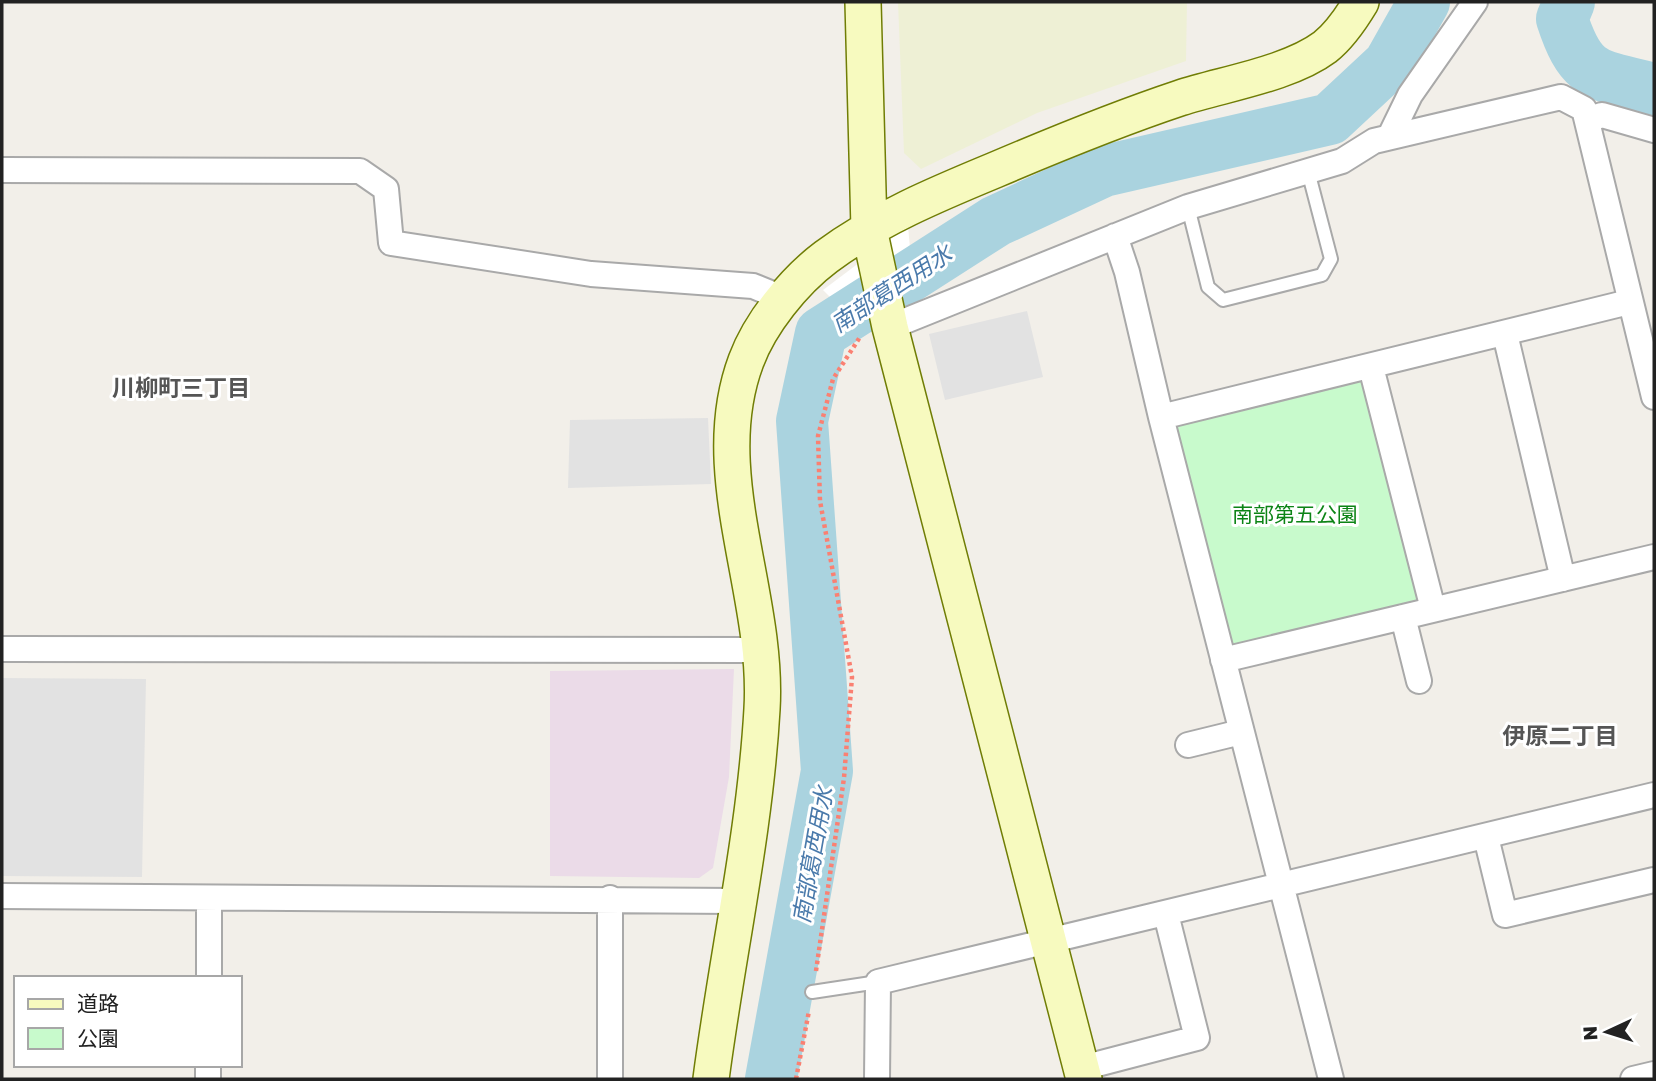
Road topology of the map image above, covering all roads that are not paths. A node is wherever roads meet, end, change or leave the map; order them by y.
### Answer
1 (863, 2) edge
2 (1362, 2) edge
3 (1475, 2) edge
4 (1587, 120) junction
5 (1654, 130) edge
6 (1390, 136) junction
7 (2, 170) edge
8 (1308, 171) junction
9 (1188, 206) junction
10 (869, 229) junction
11 (1115, 236) junction
12 (785, 299) junction
13 (1629, 302) junction
14 (890, 327) junction
15 (1505, 334) junction
16 (1371, 367) junction
17 (1654, 397) edge
18 (1161, 417) junction
19 (1654, 557) edge
20 (1563, 579) junction
21 (1433, 609) junction
22 (1403, 617) junction
23 (2, 649) edge
24 (762, 650) junction
25 (1223, 660) junction
26 (1419, 681) dead end
27 (1241, 732) junction
28 (1188, 745) dead end
29 (1654, 795) edge
30 (1486, 836) junction
31 (1654, 880) edge
32 (1280, 888) junction
33 (2, 896) edge
34 (610, 898) junction
35 (209, 899) junction
36 (737, 901) junction
37 (1166, 914) junction
38 (1049, 941) junction
39 (209, 976) edge
40 (878, 982) junction
41 (812, 992) road end
42 (1083, 1073) edge
43 (1654, 1074) edge
44 (610, 1079) edge
45 (711, 1079) edge
46 (877, 1079) edge
47 (1331, 1079) edge
48 (1633, 1079) edge

1 - 10 street
2 - 10 street
3 - 6 street
4 - 5 street
4 - 6 street
4 - 13 street
6 - 8 street
7 - 12 street
8 - 9 street
8 - 9 lane
9 - 11 street
10 - 12 street
10 - 14 street
11 - 14 street
11 - 18 street
12 - 24 street
13 - 15 street
13 - 17 street
14 - 38 street
15 - 16 street
15 - 20 street
16 - 18 street
16 - 21 street
18 - 25 street
19 - 20 street
20 - 21 street
21 - 22 street
22 - 25 street
22 - 26 street
23 - 24 street
24 - 36 street
25 - 27 street
27 - 28 street
27 - 32 street
29 - 30 street
30 - 31 street
30 - 32 street
32 - 37 street
32 - 47 street
33 - 35 street
34 - 35 street
34 - 36 street
34 - 44 street
35 - 39 street
36 - 45 street
37 - 38 street
37 - 42 street
38 - 40 street
38 - 42 street
40 - 41 lane
40 - 46 street
43 - 48 street

